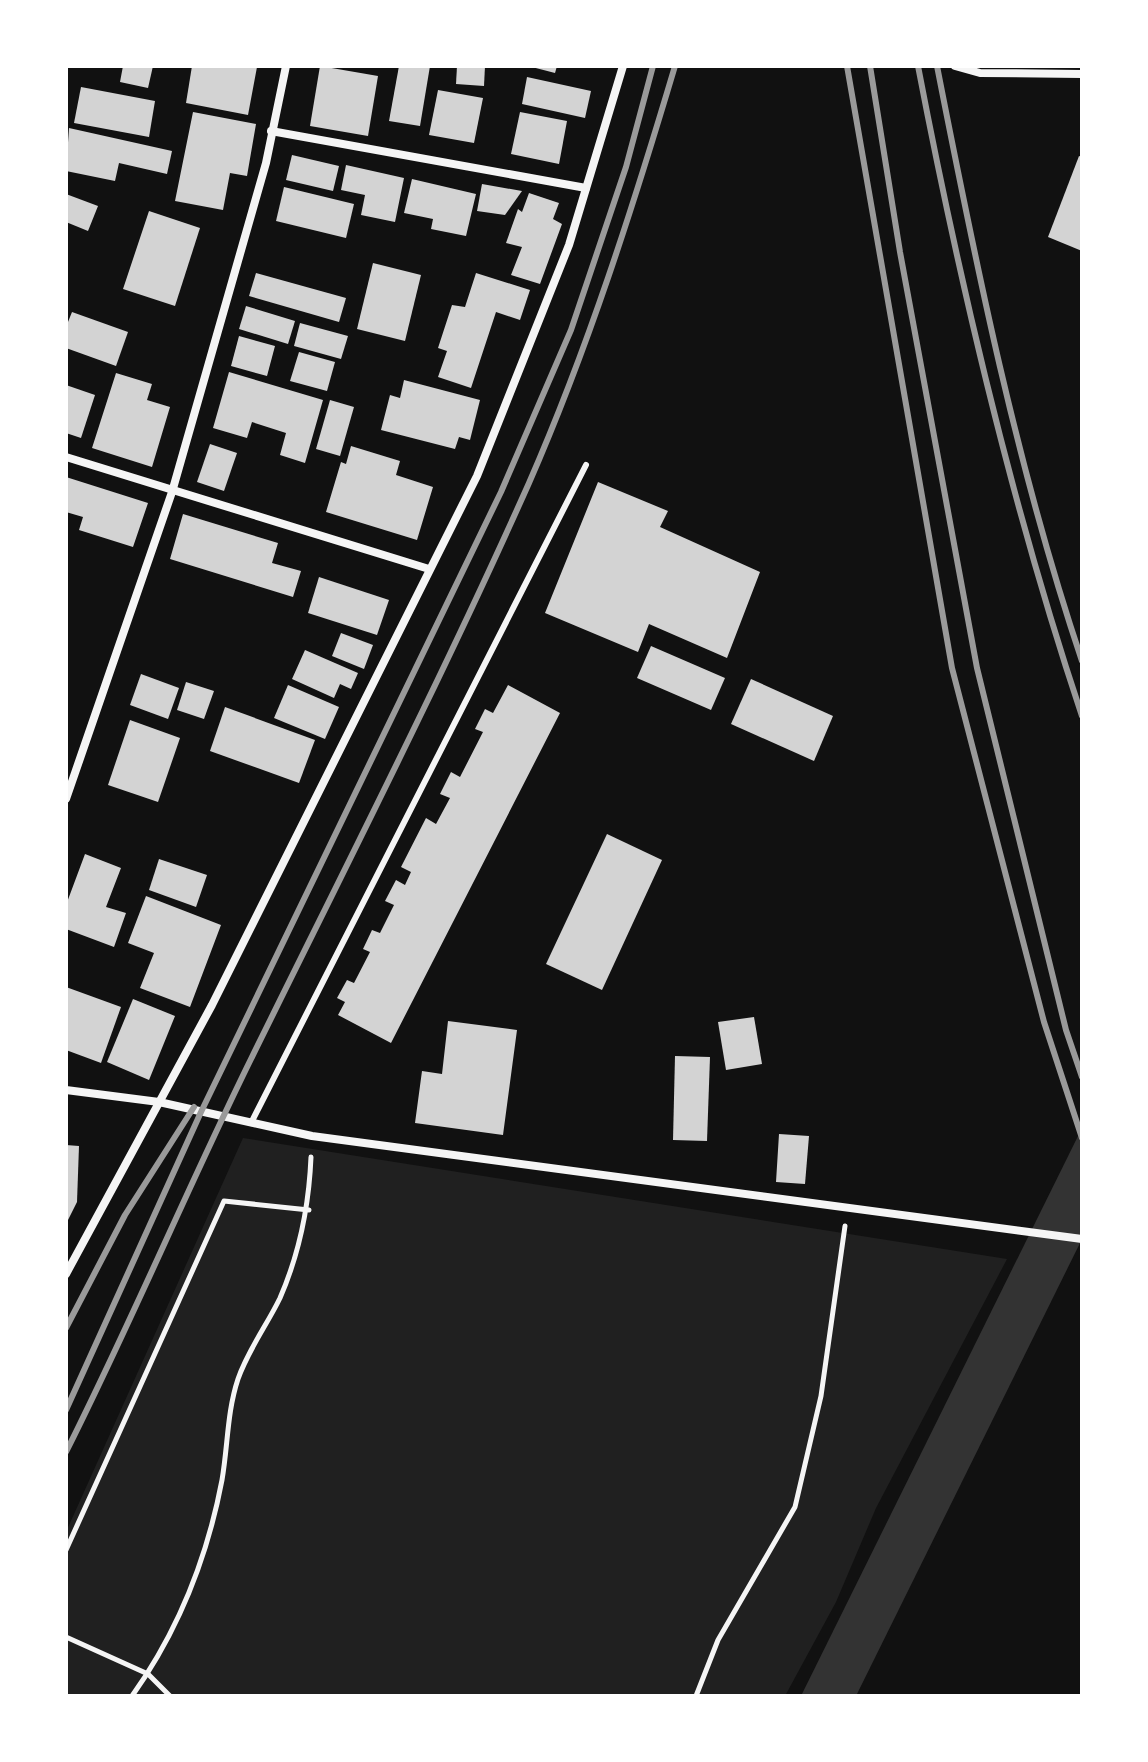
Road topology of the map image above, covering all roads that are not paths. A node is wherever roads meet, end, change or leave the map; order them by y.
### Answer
1 (286, 66) edge
2 (623, 66) edge
3 (955, 66) edge
4 (1014, 68) edge
5 (1082, 74) edge
6 (271, 131) junction
7 (586, 188) junction
8 (66, 457) edge
9 (586, 465) dead end
10 (172, 492) junction
11 (429, 569) junction
12 (66, 799) edge
13 (66, 1090) edge
14 (159, 1102) junction
15 (251, 1123) junction
16 (1082, 1239) edge
17 (66, 1274) edge

1 - 6 street
2 - 7 street
3 - 4 street
4 - 5 street
6 - 7 street
6 - 10 street
7 - 11 street
8 - 10 street
9 - 15 lane
10 - 11 street
10 - 12 street
11 - 14 street
13 - 14 street
14 - 15 street
14 - 17 street
15 - 16 street

